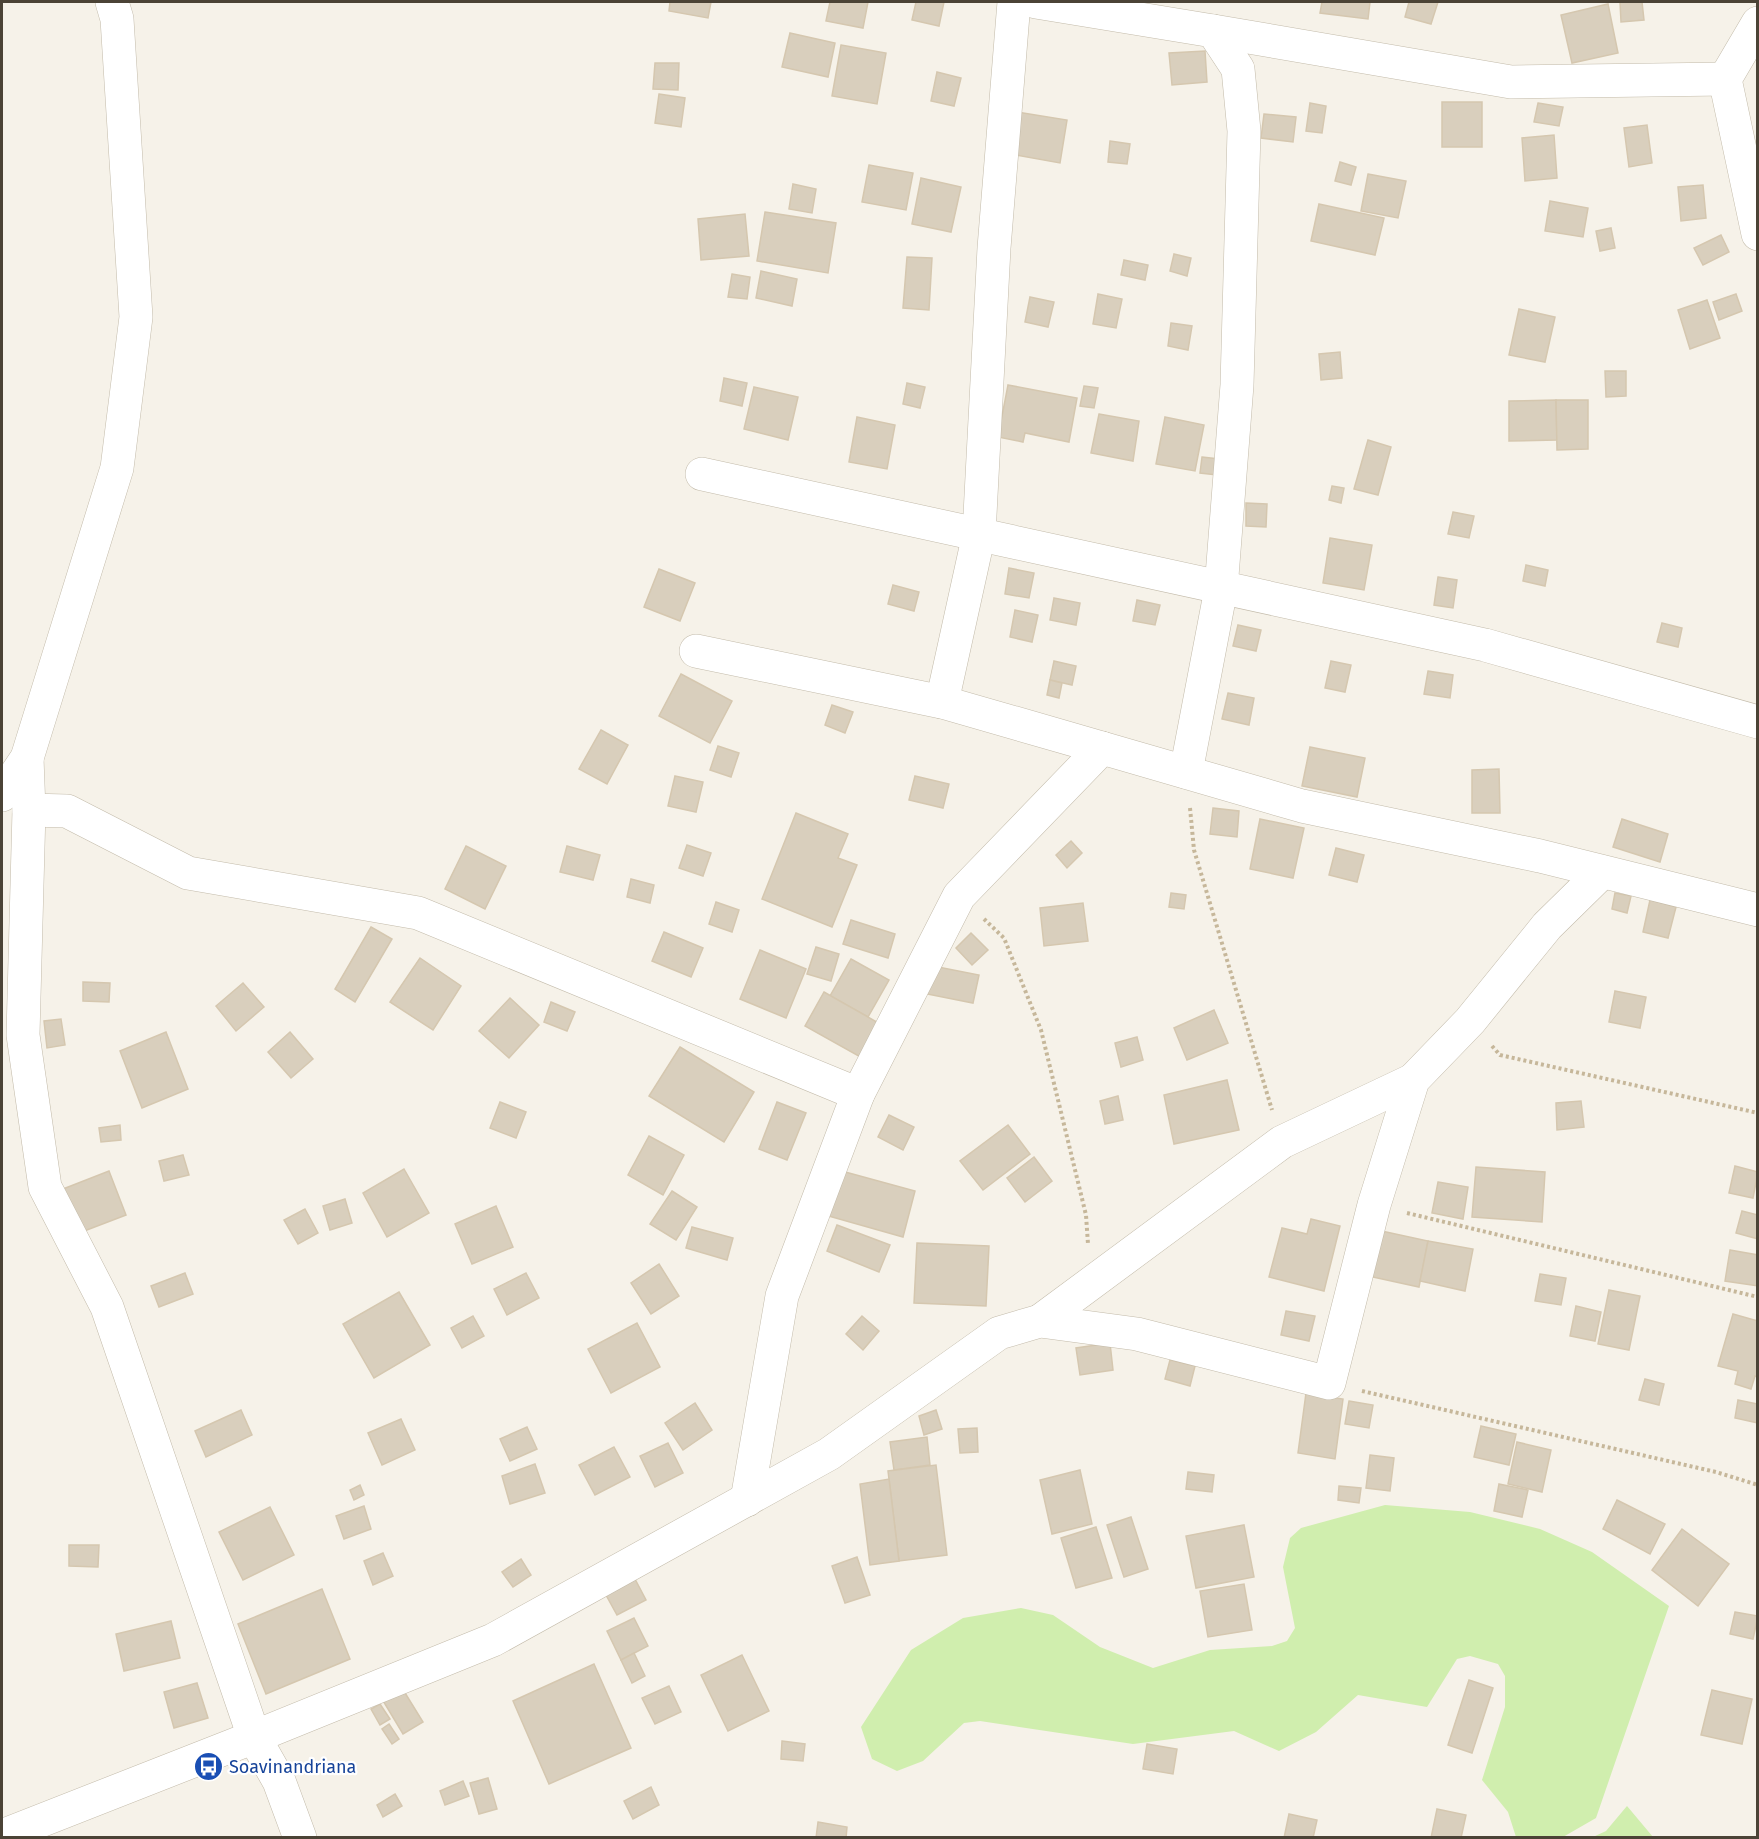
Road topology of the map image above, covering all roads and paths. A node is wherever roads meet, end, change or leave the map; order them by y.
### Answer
1 (112, 2) edge
2 (1014, 2) edge
3 (1036, 2) edge
4 (1151, 10) edge
5 (1758, 23) edge
6 (1213, 31) junction
7 (1725, 79) junction
8 (1758, 234) edge
9 (702, 474) dead end
10 (979, 534) junction
11 (1221, 589) junction
12 (696, 651) dead end
13 (942, 702) junction
14 (1758, 722) edge
15 (1102, 748) junction
16 (1186, 772) junction
17 (15, 802) edge
18 (1194, 850) dead end
19 (1602, 872) junction
20 (959, 896) junction
21 (1758, 910) edge
22 (1470, 1021) junction
23 (1413, 1080) junction
24 (858, 1094) junction
25 (1758, 1113) edge
26 (1282, 1142) junction
27 (1374, 1206) junction
28 (1091, 1284) junction
29 (1758, 1297) edge
30 (1040, 1321) junction
31 (1329, 1383) junction
32 (1758, 1485) edge
33 (747, 1500) junction
34 (254, 1737) junction
35 (2, 1836) edge
36 (300, 1838) edge

1 - 17 street
2 - 10 street
3 - 4 street
4 - 6 street
5 - 7 street
6 - 7 street
6 - 11 street
7 - 8 street
9 - 10 street
10 - 11 street
10 - 13 street
11 - 14 street
11 - 16 street
12 - 13 street
13 - 15 street
15 - 16 street
15 - 20 street
16 - 19 street
17 - 24 street
17 - 34 street
18 - 26 path
19 - 21 street
19 - 22 street
20 - 24 street
20 - 28 path
22 - 23 street
22 - 25 path
23 - 26 street
23 - 27 street
24 - 33 street
26 - 28 street
27 - 29 path
27 - 31 street
28 - 30 street
30 - 31 street
30 - 33 street
31 - 32 path
33 - 34 street
34 - 35 street
34 - 36 street

